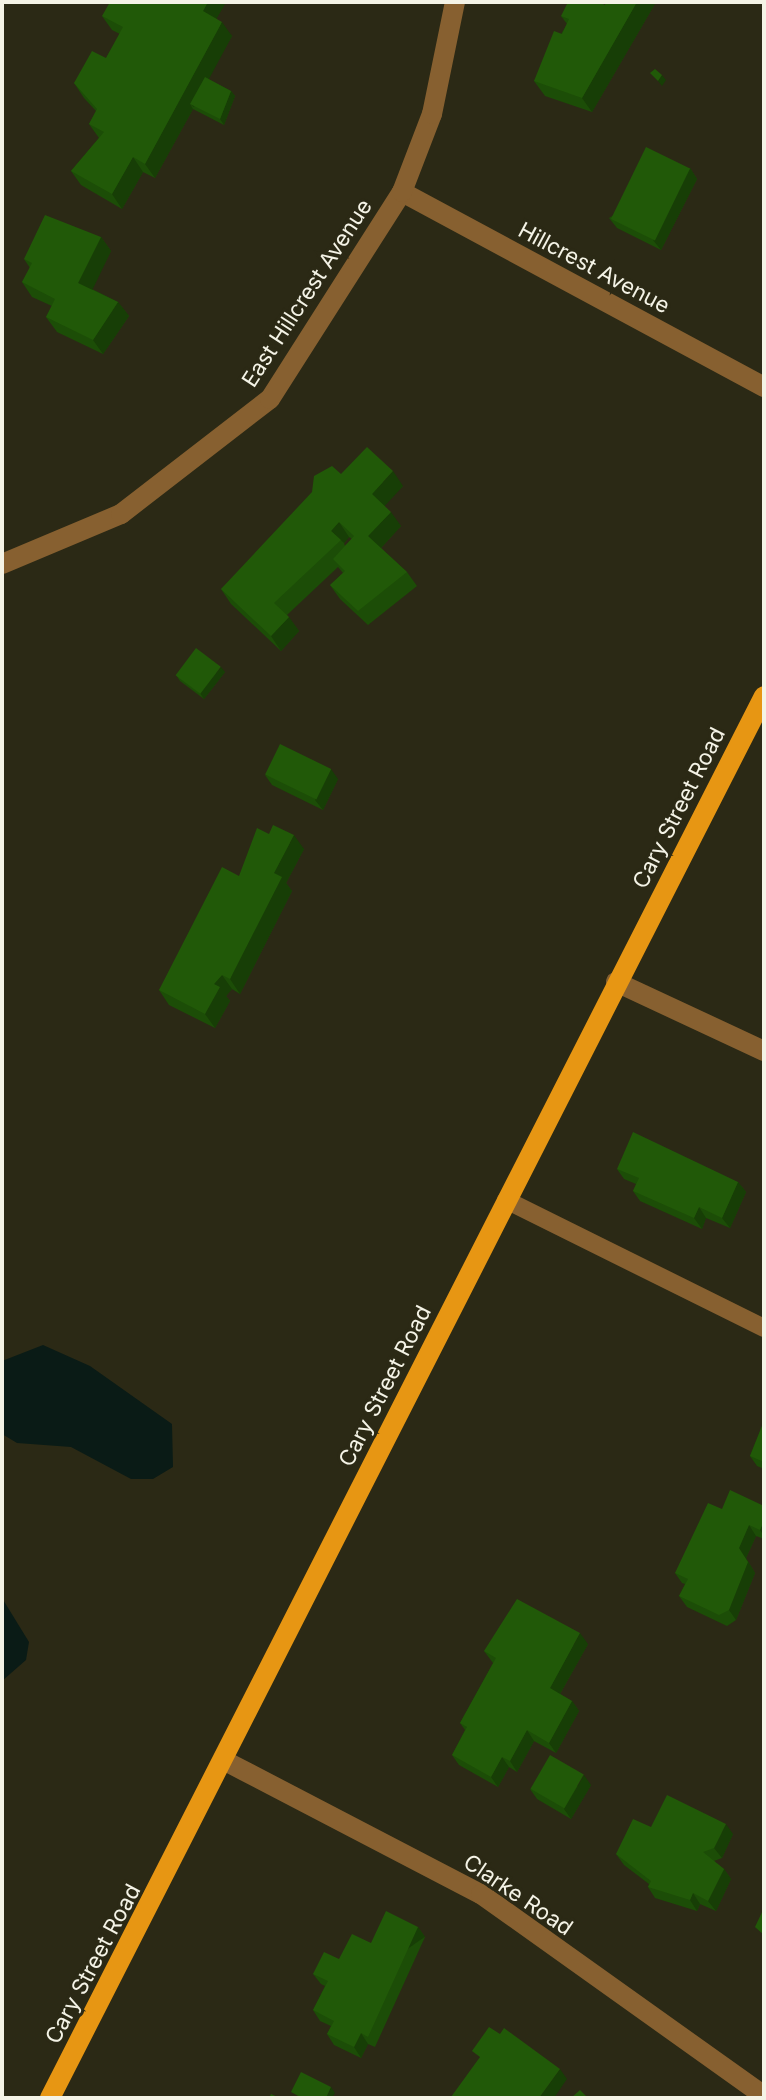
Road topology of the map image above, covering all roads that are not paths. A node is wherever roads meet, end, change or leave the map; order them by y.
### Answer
1 (455, 2) edge
2 (402, 192) junction
3 (764, 387) edge
4 (2, 564) edge
5 (764, 696) edge
6 (616, 982) junction
7 (764, 1051) edge
8 (506, 1200) junction
9 (764, 1328) edge
10 (227, 1762) junction
11 (744, 2092) edge
12 (764, 2096) edge
13 (50, 2098) edge

1 - 2 street, East Hillcrest Avenue
2 - 3 street, Hillcrest Avenue
2 - 4 street, East Hillcrest Avenue
5 - 6 main road, Cary Street Road
6 - 7 street
6 - 8 main road, Cary Street Road
8 - 9 lane
8 - 10 main road, Cary Street Road
10 - 11 street, Clarke Road
10 - 13 main road, Cary Street Road
11 - 12 street, Clarke Road

